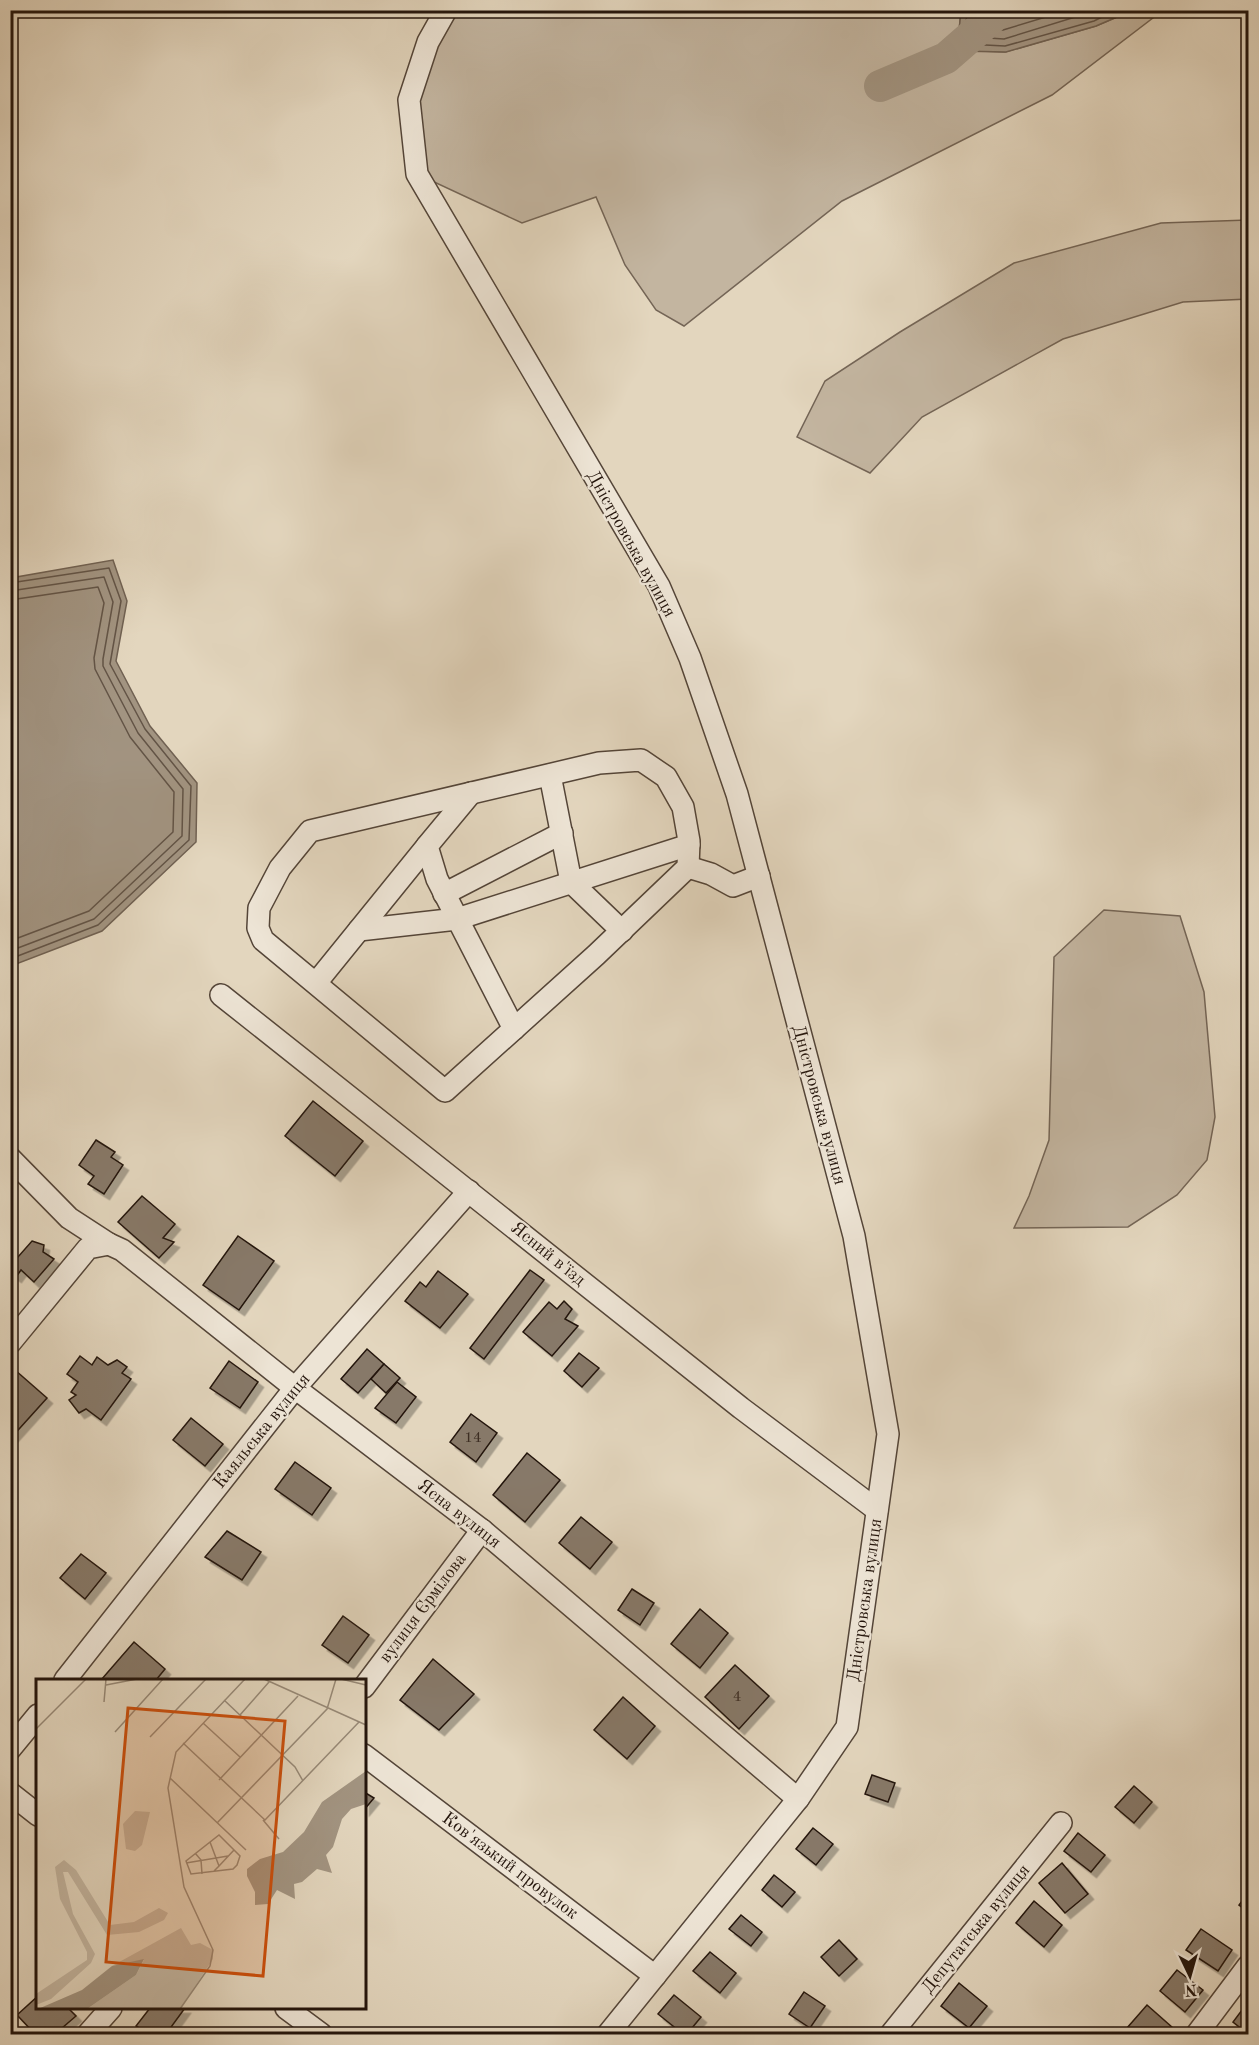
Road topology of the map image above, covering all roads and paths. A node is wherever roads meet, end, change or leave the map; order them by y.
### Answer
1 (446, 10) edge
2 (550, 775) junction
3 (471, 793) junction
4 (562, 832) junction
5 (689, 845) junction
6 (428, 846) junction
7 (688, 867) junction
8 (759, 876) junction
9 (571, 882) junction
10 (444, 894) junction
11 (457, 919) junction
12 (359, 930) junction
13 (622, 931) junction
14 (316, 983) junction
15 (221, 995) dead end
16 (514, 1029) junction
17 (10, 1158) edge
18 (469, 1191) junction
19 (99, 1246) junction
20 (10, 1343) edge
21 (295, 1388) junction
22 (877, 1510) junction
23 (482, 1530) junction
24 (66, 1679) edge
25 (366, 1684) edge
26 (36, 1717) edge
27 (10, 1749) edge
28 (366, 1757) edge
29 (10, 1793) edge
30 (798, 1799) junction
31 (36, 1813) edge
32 (1061, 1823) dead end
33 (1248, 1966) edge
34 (655, 1976) junction
35 (109, 2009) edge
36 (289, 2009) edge
37 (88, 2034) edge
38 (321, 2034) edge
39 (608, 2034) edge
40 (891, 2034) edge
41 (1197, 2034) edge

1 - 8 street, Дністровська вулиця
2 - 3 street
2 - 4 street
2 - 5 street
3 - 6 street
3 - 14 street
4 - 9 street
4 - 10 street
5 - 7 street
5 - 9 street
6 - 10 street
6 - 12 street
7 - 8 street
7 - 13 street
8 - 22 street, Дністровська вулиця
9 - 11 street
9 - 13 street
10 - 11 street
11 - 12 street
11 - 16 street
12 - 14 street
13 - 16 street
14 - 16 street
15 - 18 street, Ясний в'їзд
17 - 19 street, Ясна вулиця
18 - 21 street, Каяльська вулиця
18 - 22 street, Ясний в'їзд
19 - 20 street
19 - 21 street, Ясна вулиця
21 - 23 street, Ясна вулиця
21 - 24 street, Каяльська вулиця
22 - 30 street, Дністровська вулиця
23 - 25 street, вулиця Єрмілова
23 - 30 street, Ясна вулиця
26 - 27 street
28 - 34 street, Ков'язький провулок
29 - 31 street
30 - 34 street, Дністровська вулиця
32 - 40 street, Депутатська вулиця
33 - 41 street
34 - 39 street, Дністровська вулиця
35 - 37 street
36 - 38 street

